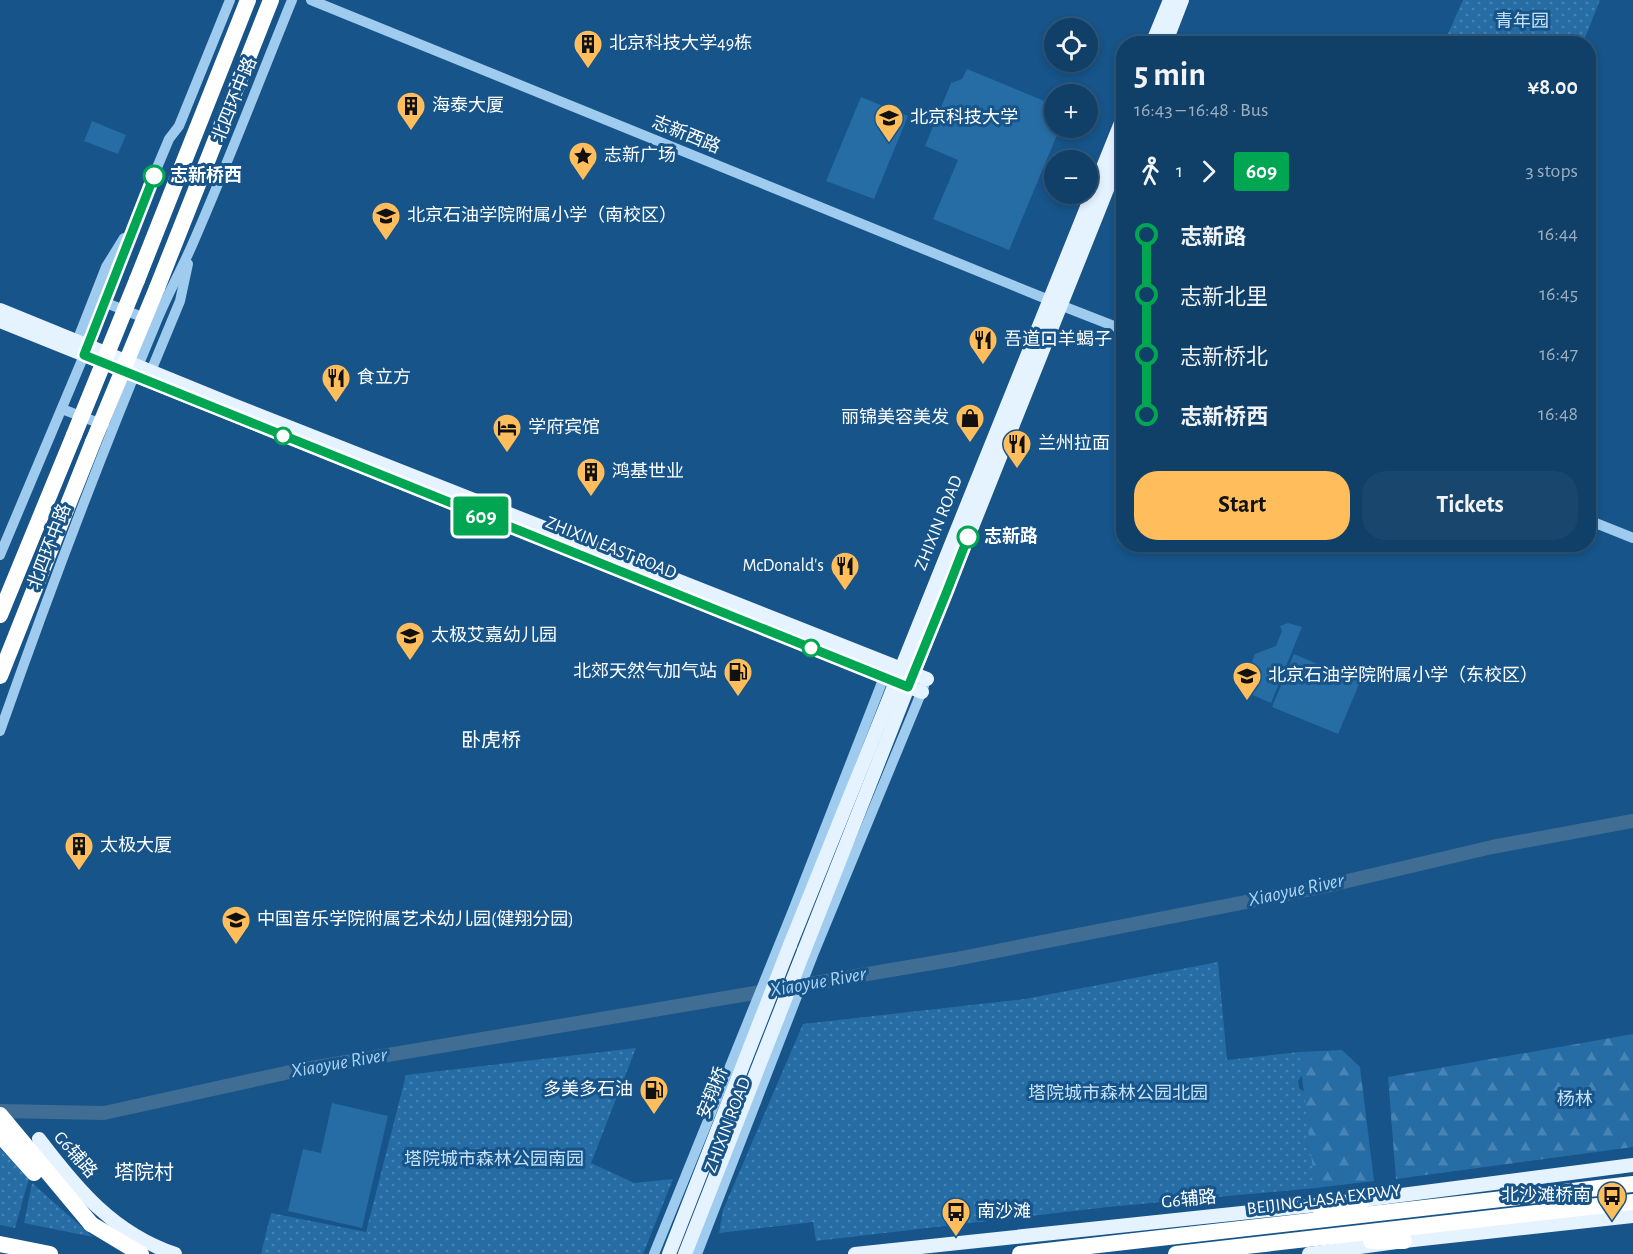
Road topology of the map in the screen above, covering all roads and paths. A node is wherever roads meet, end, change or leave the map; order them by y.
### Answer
1 (230, 0) edge
2 (248, 0) edge
3 (271, 0) edge
4 (292, 0) edge
5 (311, 0) edge
6 (1170, 0) edge
7 (1182, 0) edge
8 (1155, 36) edge
9 (1168, 36) edge
10 (1116, 137) edge
11 (1116, 165) edge
12 (135, 220) junction
13 (192, 246) junction
14 (106, 303) junction
15 (1055, 303) junction
16 (0, 310) edge
17 (0, 321) edge
18 (156, 322) junction
19 (1116, 327) edge
20 (83, 347) junction
21 (141, 371) junction
22 (62, 409) junction
23 (113, 429) junction
24 (1596, 523) edge
25 (1633, 538) edge
26 (0, 555) edge
27 (0, 615) edge
28 (3, 668) edge
29 (901, 668) junction
30 (927, 679) joint
31 (0, 681) edge
32 (895, 682) junction
33 (922, 692) junction
34 (0, 731) edge
35 (852, 830) junction
36 (851, 862) junction
37 (794, 908) junction
38 (823, 929) joint
39 (790, 945) junction
40 (808, 953) junction
41 (0, 1115) edge
42 (0, 1135) edge
43 (39, 1139) joint
44 (0, 1141) edge
45 (1633, 1165) edge
46 (1633, 1184) edge
47 (1363, 1200) junction
48 (1633, 1202) edge
49 (669, 1215) junction
50 (1633, 1216) edge
51 (1285, 1224) junction
52 (98, 1228) junction
53 (706, 1229) junction
54 (1289, 1241) junction
55 (1404, 1241) junction
56 (0, 1244) edge
57 (1255, 1245) junction
58 (50, 1254) edge
59 (141, 1254) edge
60 (175, 1254) edge
61 (654, 1254) edge
62 (669, 1254) edge
63 (685, 1254) edge
64 (697, 1254) edge
65 (855, 1254) edge
66 (1020, 1254) edge
67 (1176, 1254) edge
68 (1233, 1254) edge
69 (1309, 1254) edge

1 - 12 street
2 - 27 highway, bridge
3 - 28 highway, bridge
4 - 13 street, 北四环中路
5 - 15 street, 志新西路
6 - 8 main road
7 - 9 main road
10 - 15 main road, ZHIXIN ROAD
11 - 15 main road, ZHIXIN ROAD
12 - 14 street
12 - 20 street
13 - 18 street, 北四环中路
13 - 21 street, 北四环中路
14 - 18 street
14 - 20 street
15 - 19 street, 志新西路
15 - 29 main road, ZHIXIN ROAD
16 - 20 main road
17 - 20 main road
18 - 21 street, 北四环中路
20 - 21 main road
20 - 22 street
21 - 23 street, 北四环中路
21 - 29 main road, ZHIXIN EAST ROAD
21 - 32 main road, ZHIXIN EAST ROAD
22 - 23 street
22 - 26 street
23 - 34 street, 北四环中路
24 - 25 street
28 - 31 highway
29 - 30 main road, ZHIXIN EAST ROAD
29 - 32 main road, ZHIXIN ROAD
29 - 32 street, ZHIXIN ROAD
30 - 33 street
32 - 33 main road, ZHIXIN EAST ROAD
32 - 35 main road, ZHIXIN ROAD
32 - 37 street, ZHIXIN ROAD
32 - 39 main road, ZHIXIN ROAD
33 - 36 street
35 - 36 main road
35 - 40 main road, ZHIXIN ROAD
36 - 38 street
37 - 39 main road
37 - 49 street, ZHIXIN ROAD
38 - 40 main road
39 - 62 main road, 安翔桥, bridge
40 - 53 street, ZHIXIN ROAD
40 - 63 main road, 安翔桥, bridge
41 - 52 highway, bridge
42 - 52 highway, bridge
43 - 44 street, G6辅路
43 - 60 main road, G6辅路
45 - 47 main road, G6辅路
46 - 51 highway, BEIJING-LASA EXPWY
47 - 51 highway
47 - 65 main road, G6辅路
48 - 54 highway, BEIJING-LASA EXPWY
49 - 53 street
49 - 61 street, ZHIXIN ROAD
50 - 55 main road
51 - 66 highway, BEIJING-LASA EXPWY
52 - 59 highway
53 - 64 street, ZHIXIN ROAD
54 - 55 highway
54 - 57 highway, BEIJING-LASA EXPWY
55 - 69 main road
56 - 58 highway
57 - 67 highway, BEIJING-LASA EXPWY
57 - 68 highway

